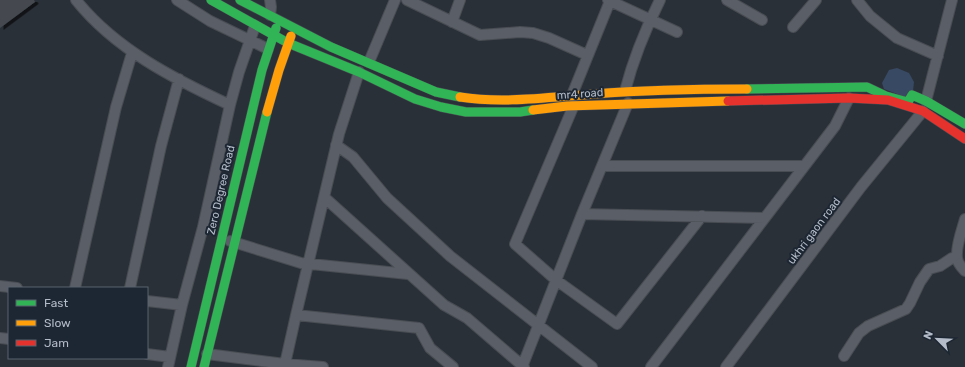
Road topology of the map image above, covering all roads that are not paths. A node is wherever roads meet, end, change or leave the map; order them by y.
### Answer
1 (76, 0) edge
2 (177, 0) edge
3 (211, 0) edge
4 (240, 0) edge
5 (270, 0) edge
6 (396, 0) edge
7 (407, 0) edge
8 (460, 0) edge
9 (609, 0) edge
10 (660, 0) edge
11 (726, 0) edge
12 (816, 0) edge
13 (857, 0) edge
14 (952, 0) edge
15 (270, 15) junction
16 (280, 20) junction
17 (650, 20) junction
18 (762, 20) dead end
19 (452, 22) junction
20 (255, 26) junction
21 (793, 27) dead end
22 (294, 28) junction
23 (677, 32) dead end
24 (273, 35) junction
25 (250, 41) junction
26 (288, 43) junction
27 (268, 50) junction
28 (132, 53) junction
29 (587, 55) junction
30 (938, 56) junction
31 (369, 62) junction
32 (359, 72) junction
33 (179, 79) junction
34 (625, 92) junction
35 (849, 98) junction
36 (573, 100) junction
37 (628, 103) junction
38 (230, 105) junction
39 (925, 106) junction
40 (965, 124) edge
41 (965, 139) edge
42 (336, 145) junction
43 (602, 166) junction
44 (804, 166) junction
45 (324, 197) junction
46 (582, 214) junction
47 (702, 216) junction
48 (764, 218) junction
49 (965, 219) edge
50 (222, 238) junction
51 (234, 243) junction
52 (956, 258) junction
53 (308, 264) junction
54 (965, 271) edge
55 (408, 274) junction
56 (556, 280) junction
57 (75, 287) edge
58 (130, 287) edge
59 (148, 301) edge
60 (182, 305) junction
61 (296, 315) junction
62 (539, 325) junction
63 (148, 354) edge
64 (207, 354) junction
65 (844, 356) dead end
66 (170, 357) junction
67 (286, 364) junction
68 (168, 367) edge
69 (191, 367) edge
70 (204, 367) edge
71 (319, 367) edge
72 (453, 367) edge
73 (523, 367) edge
74 (592, 367) edge
75 (651, 367) edge
76 (726, 367) edge

1 - 28 street
2 - 25 street
3 - 20 street, mr4 road
4 - 15 street, mr4 road
5 - 15 street
6 - 31 street
7 - 19 street
8 - 19 street
9 - 17 street
9 - 29 street
10 - 17 street
11 - 18 street
12 - 21 street
13 - 30 street
14 - 30 street
15 - 16 street, mr4 road
16 - 22 street, mr4 road
16 - 24 street, Zero Degree Road
17 - 23 street
17 - 34 street
19 - 29 street
20 - 24 street, mr4 road
20 - 25 street
22 - 26 street
22 - 31 street, mr4 road
24 - 26 street, mr4 road
24 - 27 street, Zero Degree Road
25 - 27 street
25 - 38 street
26 - 32 street, mr4 road
26 - 51 street
27 - 50 street, Zero Degree Road
28 - 33 street
28 - 57 street
29 - 36 street
30 - 39 street
31 - 36 street, mr4 road
32 - 36 street, mr4 road
32 - 42 street
33 - 38 street
33 - 58 street
34 - 36 street, mr4 road
34 - 39 street, mr4 road
35 - 37 street, mr4 road
35 - 39 street, mr4 road
35 - 44 street
36 - 37 street, mr4 road
36 - 56 street
37 - 43 street
38 - 60 street
39 - 40 street, mr4 road
39 - 41 street, mr4 road
39 - 76 street, ukhri gaon road
42 - 45 street
42 - 62 street
43 - 44 street
43 - 46 street
44 - 48 street
45 - 53 street
45 - 55 street
46 - 47 street
46 - 56 street
47 - 48 street
47 - 56 street
48 - 75 street
49 - 52 street
50 - 51 street
50 - 69 street, Zero Degree Road
51 - 53 street
51 - 64 street
52 - 54 street
52 - 65 street
53 - 55 street
53 - 61 street
55 - 73 street
56 - 62 street
59 - 60 street
60 - 66 street
61 - 67 street
61 - 72 street
62 - 73 street
62 - 74 street
63 - 66 street
64 - 67 street
64 - 70 street
66 - 68 street
67 - 71 street

